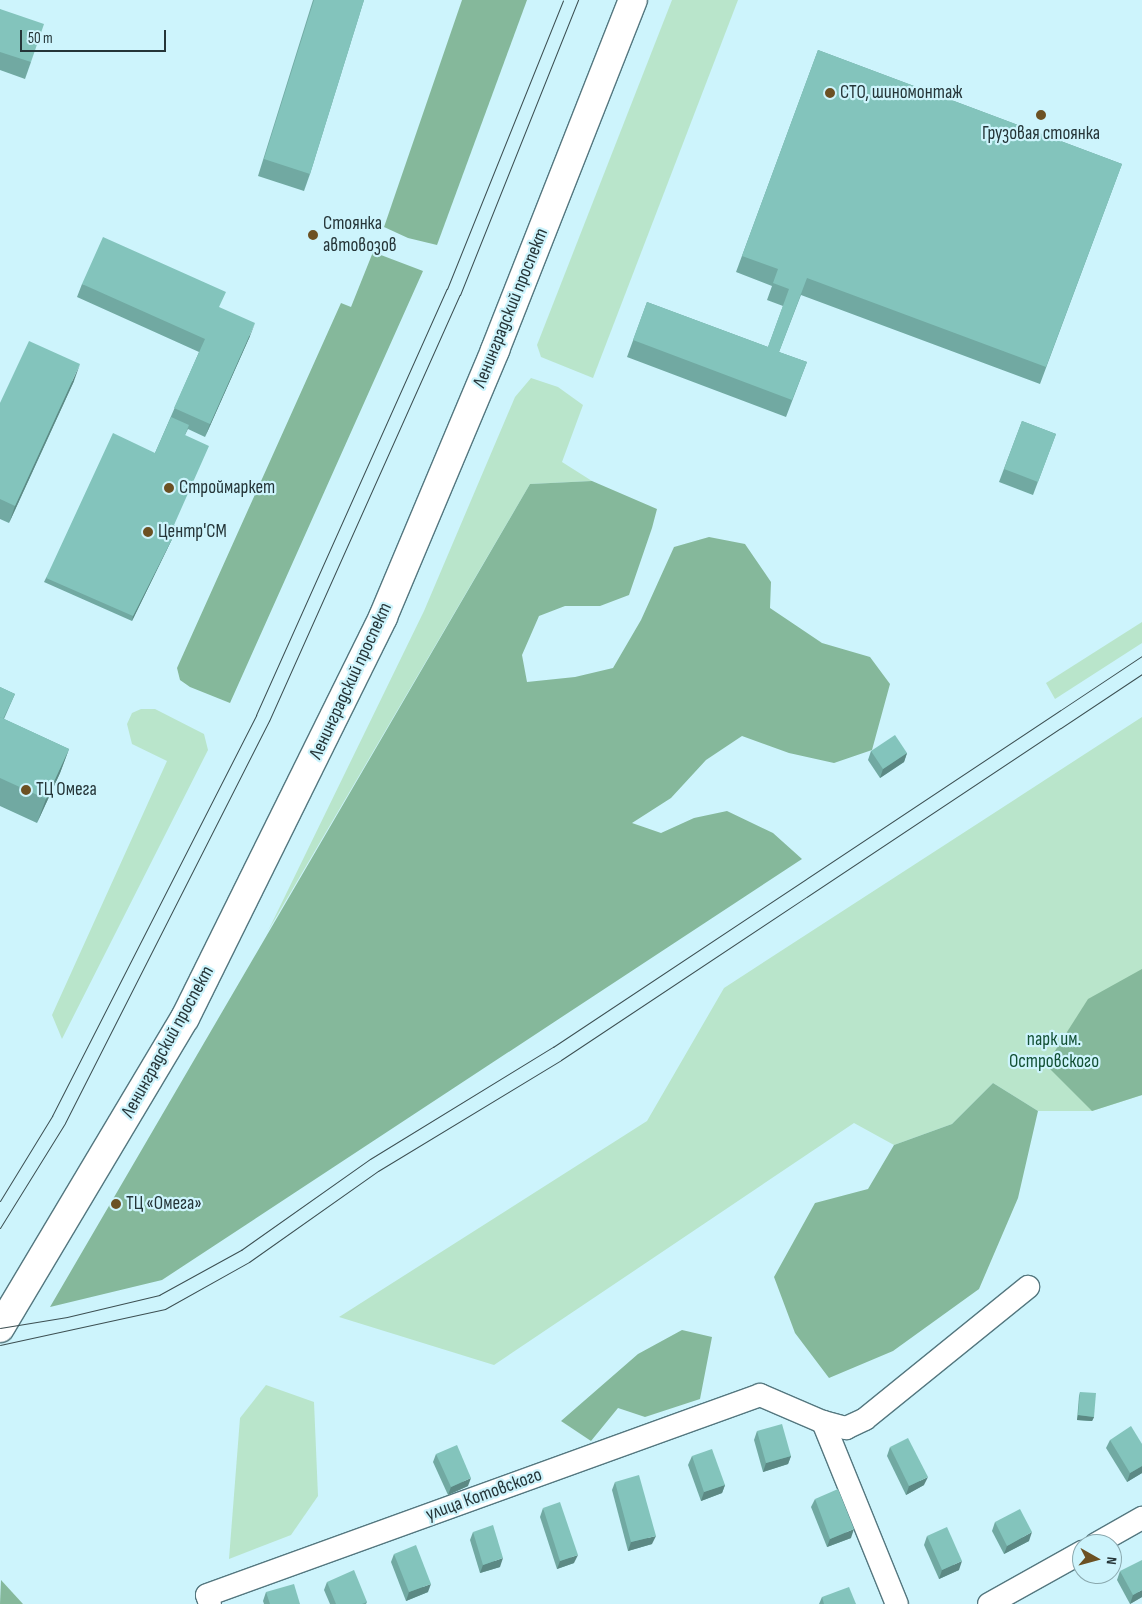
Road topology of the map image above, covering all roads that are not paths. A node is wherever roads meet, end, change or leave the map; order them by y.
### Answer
1 (633, 0) edge
2 (1028, 1287) dead end
3 (0, 1328) edge
4 (823, 1422) junction
5 (1142, 1518) edge
6 (1114, 1534) edge
7 (1072, 1558) edge
8 (209, 1599) edge
9 (897, 1604) edge
10 (989, 1604) edge

1 - 3 main road, Ленинградский проспект
2 - 4 street
4 - 8 street, улица Котовского
4 - 9 street
5 - 6 street
7 - 10 street

